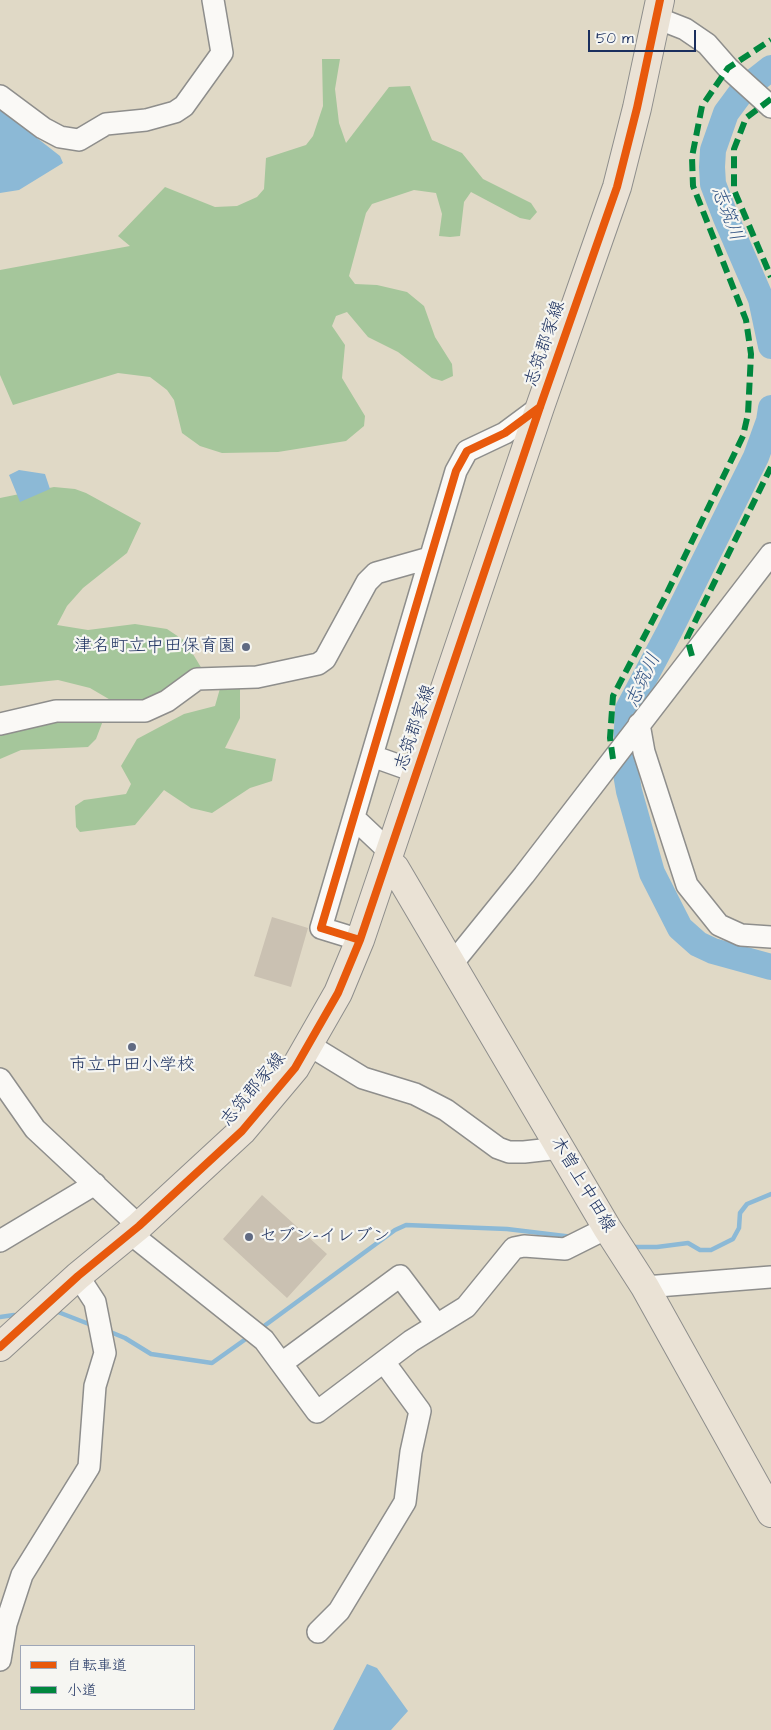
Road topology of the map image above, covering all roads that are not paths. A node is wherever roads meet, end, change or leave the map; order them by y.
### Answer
1 (213, 0) edge
2 (659, 9) edge
3 (0, 96) edge
4 (766, 103) edge
5 (540, 407) junction
6 (771, 554) edge
7 (429, 558) junction
8 (0, 724) edge
9 (637, 726) junction
10 (372, 756) junction
11 (417, 772) junction
12 (354, 818) junction
13 (389, 856) junction
14 (771, 937) edge
15 (360, 940) junction
16 (452, 964) junction
17 (308, 1045) junction
18 (0, 1079) edge
19 (560, 1148) junction
20 (94, 1184) junction
21 (607, 1228) junction
22 (135, 1230) junction
23 (0, 1241) edge
24 (78, 1276) junction
25 (771, 1277) edge
26 (645, 1287) junction
27 (437, 1326) junction
28 (0, 1347) edge
29 (384, 1362) junction
30 (282, 1363) junction
31 (771, 1513) edge
32 (318, 1632) dead end
33 (0, 1660) edge

1 - 3 street
2 - 4 street
2 - 5 main road, 志筑郡家線
5 - 7 street
5 - 11 main road, 志筑郡家線
6 - 9 street
7 - 8 street
7 - 10 street
9 - 14 street
9 - 16 street
10 - 11 street
10 - 12 street
11 - 13 main road, 志筑郡家線
12 - 13 street
12 - 15 street
13 - 15 main road, 志筑郡家線
13 - 16 main road, 木曽上中田線
15 - 17 main road, 志筑郡家線
16 - 19 main road, 木曽上中田線
17 - 19 street
17 - 22 main road, 志筑郡家線
18 - 20 street
19 - 21 main road, 木曽上中田線
20 - 22 street
20 - 23 street
21 - 26 main road, 木曽上中田線
21 - 27 street
22 - 24 main road, 志筑郡家線
22 - 30 street
24 - 28 main road, 志筑郡家線
24 - 33 street
25 - 26 street
26 - 31 main road, 木曽上中田線
27 - 29 street
27 - 30 street
29 - 30 street
29 - 32 street

